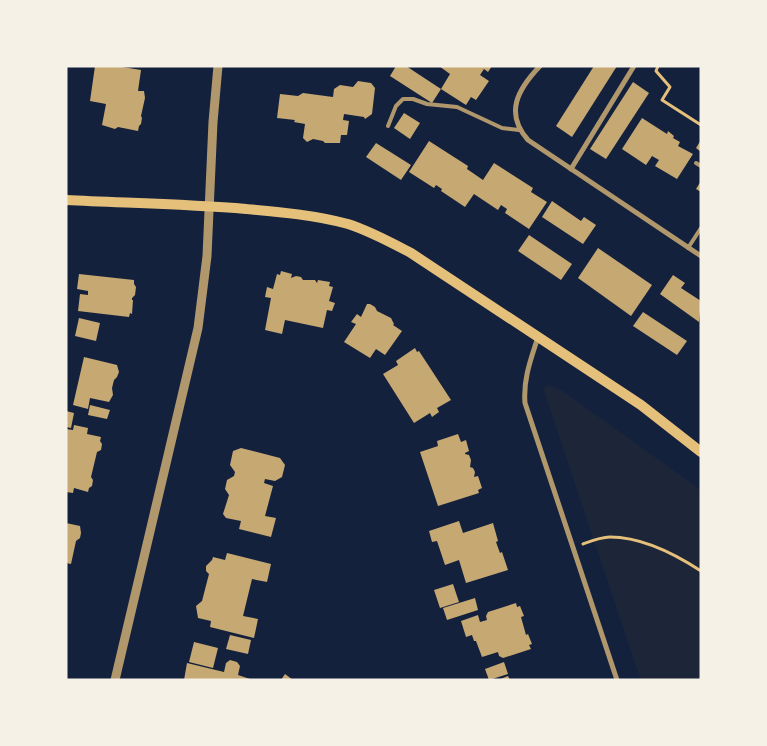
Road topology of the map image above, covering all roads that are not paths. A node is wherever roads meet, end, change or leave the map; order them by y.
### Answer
1 (218, 66) edge
2 (540, 66) edge
3 (634, 66) edge
4 (388, 126) dead end
5 (519, 130) junction
6 (696, 163) dead end
7 (701, 166) edge
8 (570, 169) junction
9 (66, 200) edge
10 (208, 206) junction
11 (701, 228) edge
12 (688, 248) junction
13 (701, 256) edge
14 (538, 336) junction
15 (701, 452) edge
16 (115, 680) edge
17 (617, 680) edge

1 - 10 street
2 - 5 street
3 - 8 street
4 - 5 lane
5 - 8 street
6 - 7 lane
8 - 12 street
9 - 10 main road
10 - 14 main road
10 - 16 street
11 - 12 lane
12 - 13 street
14 - 15 main road
14 - 17 street

